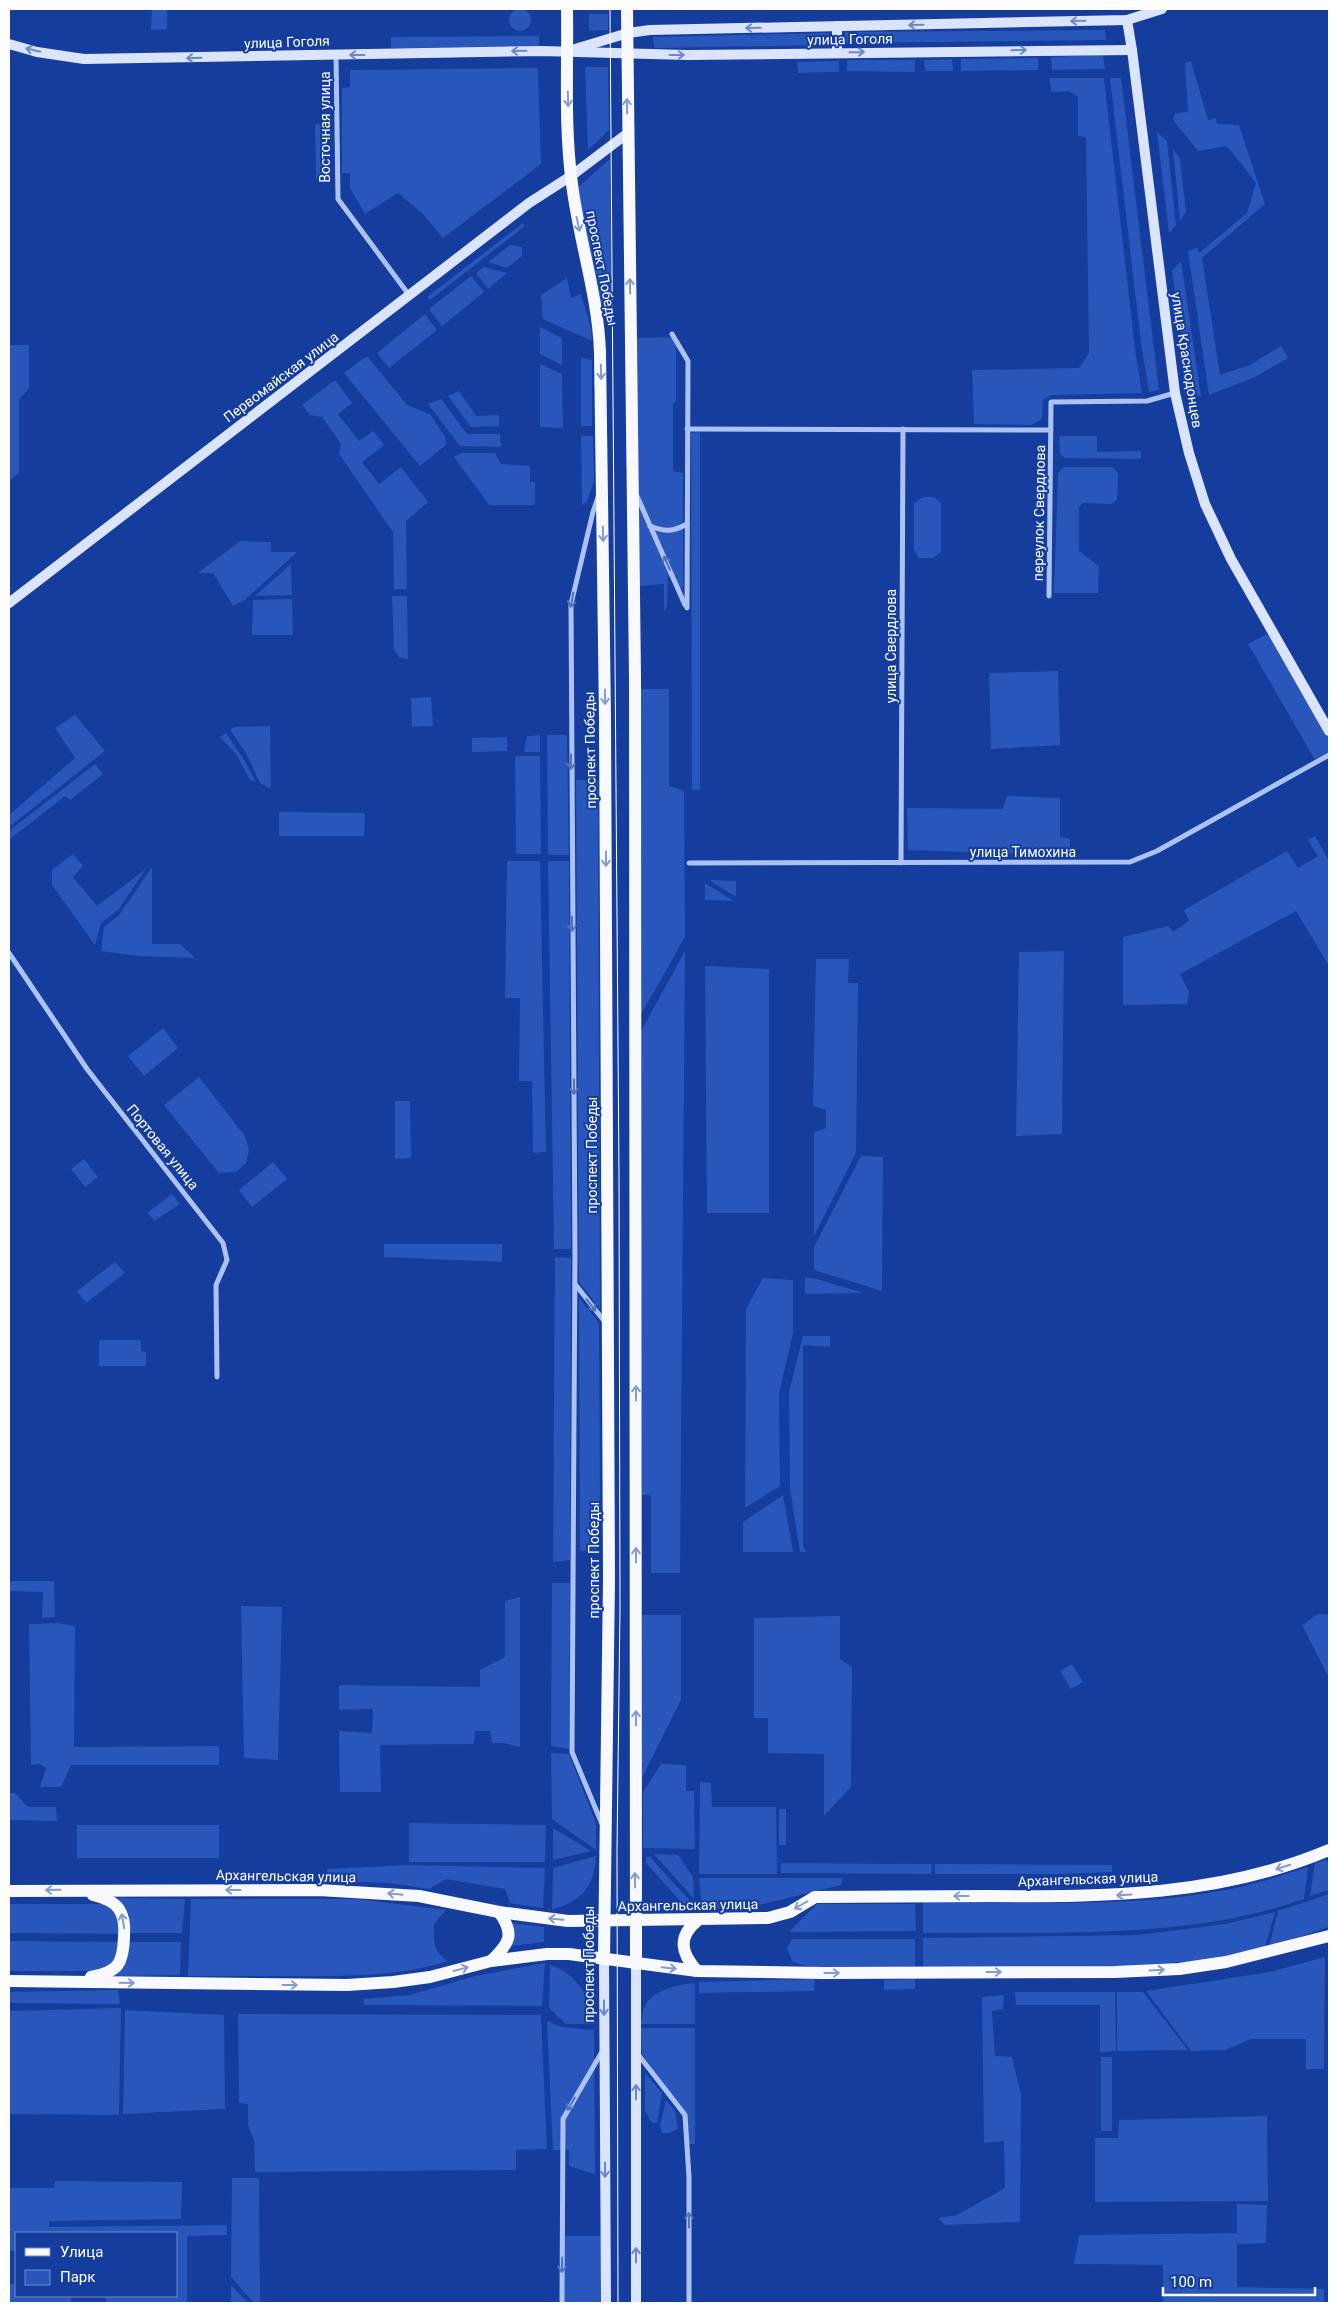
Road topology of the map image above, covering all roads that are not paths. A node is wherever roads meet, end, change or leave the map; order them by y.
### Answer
1 (567, 9) edge
2 (628, 9) edge
3 (1162, 9) edge
4 (1127, 20) junction
5 (836, 26) junction
6 (628, 33) junction
7 (9, 44) edge
8 (1132, 50) junction
9 (568, 51) junction
10 (628, 53) junction
11 (836, 53) junction
12 (336, 54) junction
13 (628, 133) junction
14 (571, 176) junction
15 (410, 296) junction
16 (672, 334) dead end
17 (1175, 393) junction
18 (688, 429) junction
19 (903, 429) junction
20 (1051, 430) junction
21 (603, 485) junction
22 (633, 487) junction
23 (687, 524) junction
24 (650, 526) junction
25 (1049, 596) dead end
26 (9, 603) edge
27 (1329, 731) edge
28 (1329, 755) edge
29 (901, 863) junction
30 (689, 864) dead end
31 (9, 953) edge
32 (575, 1284) junction
33 (608, 1326) junction
34 (217, 1377) dead end
35 (606, 1833) junction
36 (1329, 1850) edge
37 (9, 1890) edge
38 (74, 1890) junction
39 (498, 1912) junction
40 (698, 1920) junction
41 (604, 1921) junction
42 (636, 1921) junction
43 (1329, 1936) edge
44 (604, 1959) junction
45 (492, 1961) junction
46 (636, 1964) junction
47 (697, 1971) junction
48 (9, 1982) edge
49 (67, 1982) junction
50 (604, 2047) junction
51 (636, 2051) junction
52 (562, 2303) edge
53 (606, 2303) edge
54 (636, 2303) edge
55 (689, 2303) edge

1 - 9 main road, проспект Победы
2 - 6 main road, проспект Победы
3 - 4 main road, улица Гоголя
4 -> 5 main road, улица Гоголя
4 - 8 main road, улица Краснодонцев
5 -> 6 main road, улица Гоголя
5 - 11 main road
6 - 9 main road, улица Гоголя
6 - 10 main road, проспект Победы
12 -> 7 main road, улица Гоголя
11 -> 8 main road, улица Гоголя
8 - 17 main road, улица Краснодонцев
9 - 10 main road, улица Гоголя
9 -> 12 main road, улица Гоголя
9 -> 14 main road, проспект Победы
10 -> 11 main road, улица Гоголя
13 -> 10 main road, проспект Победы
12 - 15 street, Восточная улица
13 - 14 main road, Первомайская улица
22 -> 13 main road, проспект Победы
14 - 15 main road, Первомайская улица
14 -> 21 main road, проспект Победы
15 - 26 main road, Первомайская улица
16 - 18 street
17 - 20 street, переулок Свердлова
17 - 27 main road, улица Краснодонцев
18 - 19 street
18 - 23 street
19 - 20 street
19 - 29 street, улица Свердлова
20 - 25 street, переулок Свердлова
21 -> 32 street
21 -> 33 main road, проспект Победы
22 - 24 street
42 -> 22 main road, проспект Победы
23 - 24 street
23 -> 24 street
28 - 29 street, улица Тимохина
29 - 30 street, улица Тимохина
31 - 34 street, Портовая улица
32 -> 33 street
32 - 35 street
33 - 35 main road, проспект Победы
35 - 41 main road, проспект Победы
36 -> 40 main road, Архангельская улица
38 -> 37 main road, Архангельская улица
39 -> 38 main road, Архангельская улица
49 -> 38 main road
41 -> 39 main road, Архангельская улица
39 - 45 main road
40 - 42 main road, Архангельская улица
40 - 47 main road
41 - 42 main road, Архангельская улица
41 - 44 main road, проспект Победы
42 - 46 main road, проспект Победы
47 -> 43 main road
44 - 45 main road
44 - 46 main road
44 -> 50 main road, проспект Победы
49 -> 45 main road
46 -> 47 main road
46 - 51 main road, проспект Победы
48 - 49 main road
50 -> 52 street
50 -> 53 main road, проспект Победы
54 -> 51 main road, проспект Победы
55 -> 51 street

